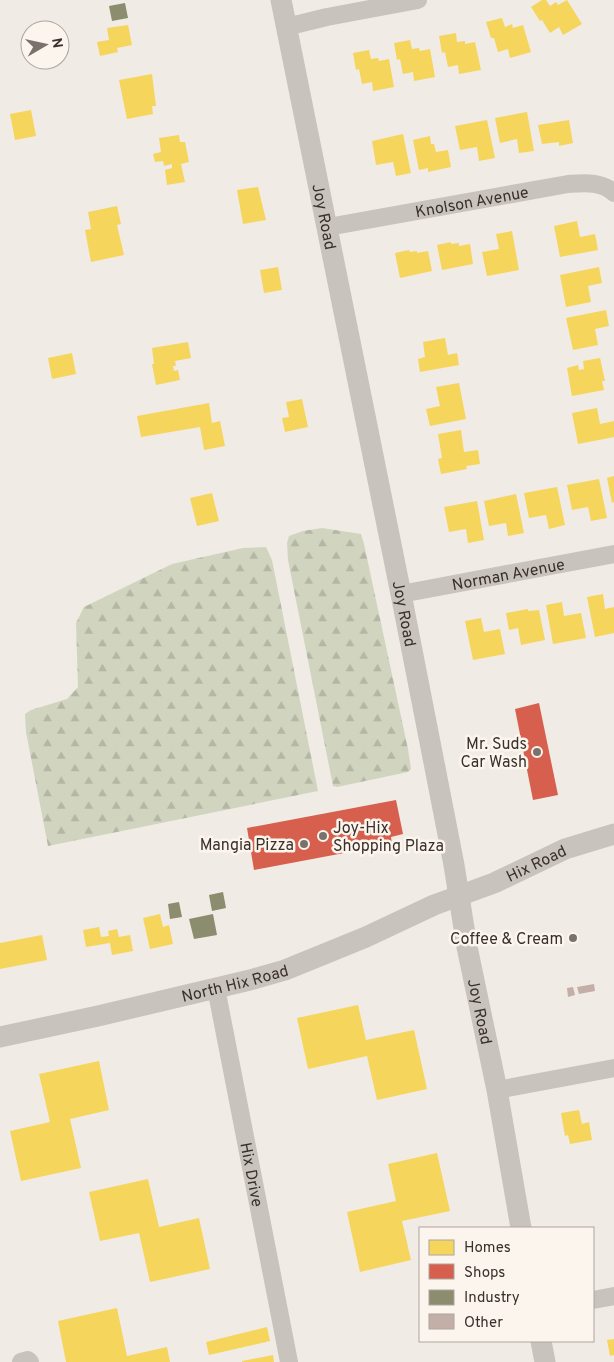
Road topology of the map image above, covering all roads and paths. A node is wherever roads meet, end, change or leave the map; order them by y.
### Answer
1 (281, 0) edge
2 (418, 0) edge
3 (286, 26) junction
4 (614, 193) edge
5 (328, 227) junction
6 (614, 554) edge
7 (401, 594) junction
8 (614, 834) edge
9 (459, 896) junction
10 (216, 988) junction
11 (0, 1036) edge
12 (614, 1068) edge
13 (496, 1090) junction
14 (521, 1227) edge
15 (614, 1296) edge
16 (594, 1300) edge
17 (21, 1362) edge
18 (30, 1362) edge
19 (289, 1362) edge

1 - 3 street, Joy Road
2 - 3 street
3 - 5 street, Joy Road
4 - 5 street, Knolson Avenue
5 - 7 street, Joy Road
6 - 7 street, Norman Avenue
7 - 9 street, Joy Road
8 - 9 street, Hix Road
9 - 10 street, North Hix Road
9 - 13 street, Joy Road
10 - 11 street, North Hix Road
10 - 19 street, Hix Drive
12 - 13 street
13 - 14 street, Joy Road
15 - 16 street
17 - 18 street

